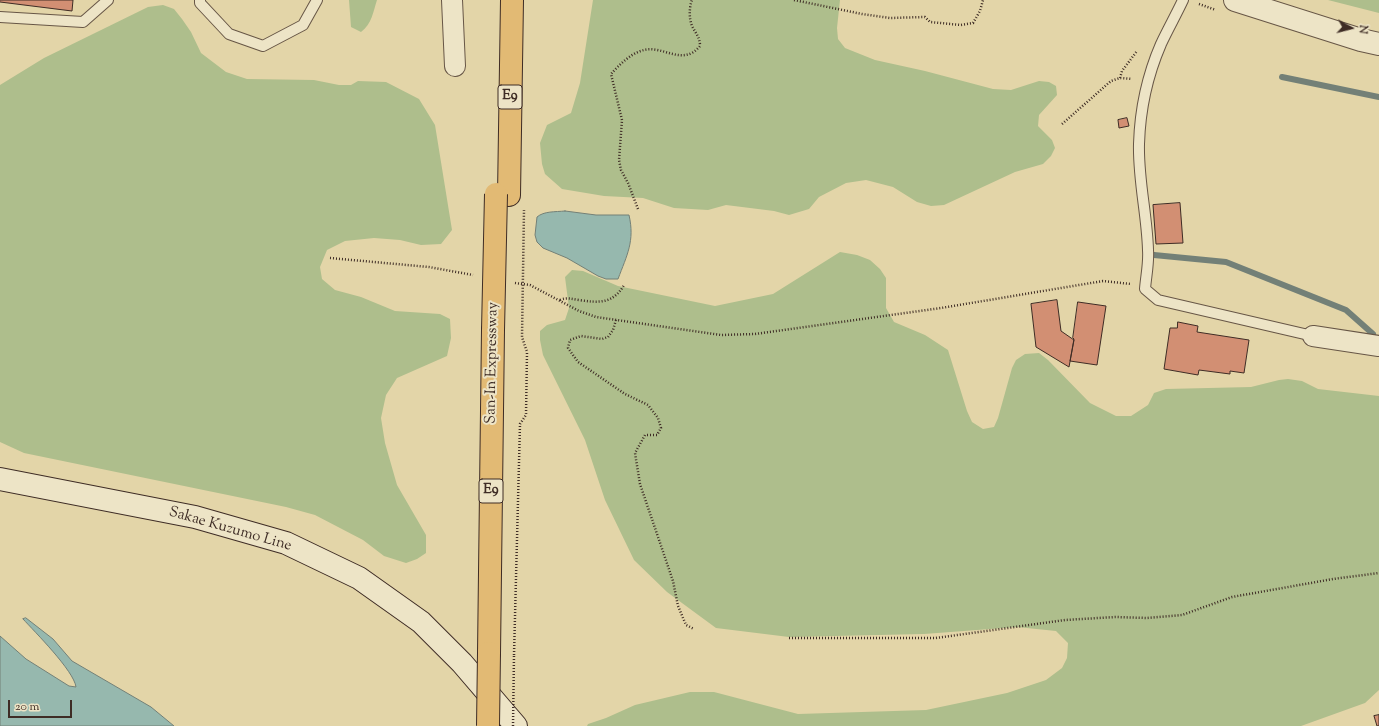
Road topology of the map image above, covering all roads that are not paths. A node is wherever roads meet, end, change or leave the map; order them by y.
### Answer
1 (108, 0) edge
2 (200, 0) edge
3 (317, 0) edge
4 (452, 0) edge
5 (498, 0) edge
6 (512, 0) edge
7 (1183, 0) edge
8 (1235, 0) edge
9 (0, 17) edge
10 (1379, 44) edge
11 (455, 66) dead end
12 (509, 198) junction
13 (1313, 336) joint
14 (1379, 346) edge
15 (0, 479) edge
16 (502, 654) junction
17 (488, 726) edge
18 (502, 726) edge
19 (514, 726) edge

1 - 9 lane
2 - 3 lane
4 - 11 street
5 - 12 highway, San-In Expressway / E9
6 - 12 highway, San-In Expressway / E9
7 - 13 lane
8 - 10 main road
12 - 16 highway, San-In Expressway / E9
13 - 14 street
15 - 19 main road, Sakae Kuzumo Line
16 - 17 highway, San-In Expressway / E9, bridge
16 - 18 highway, San-In Expressway / E9

